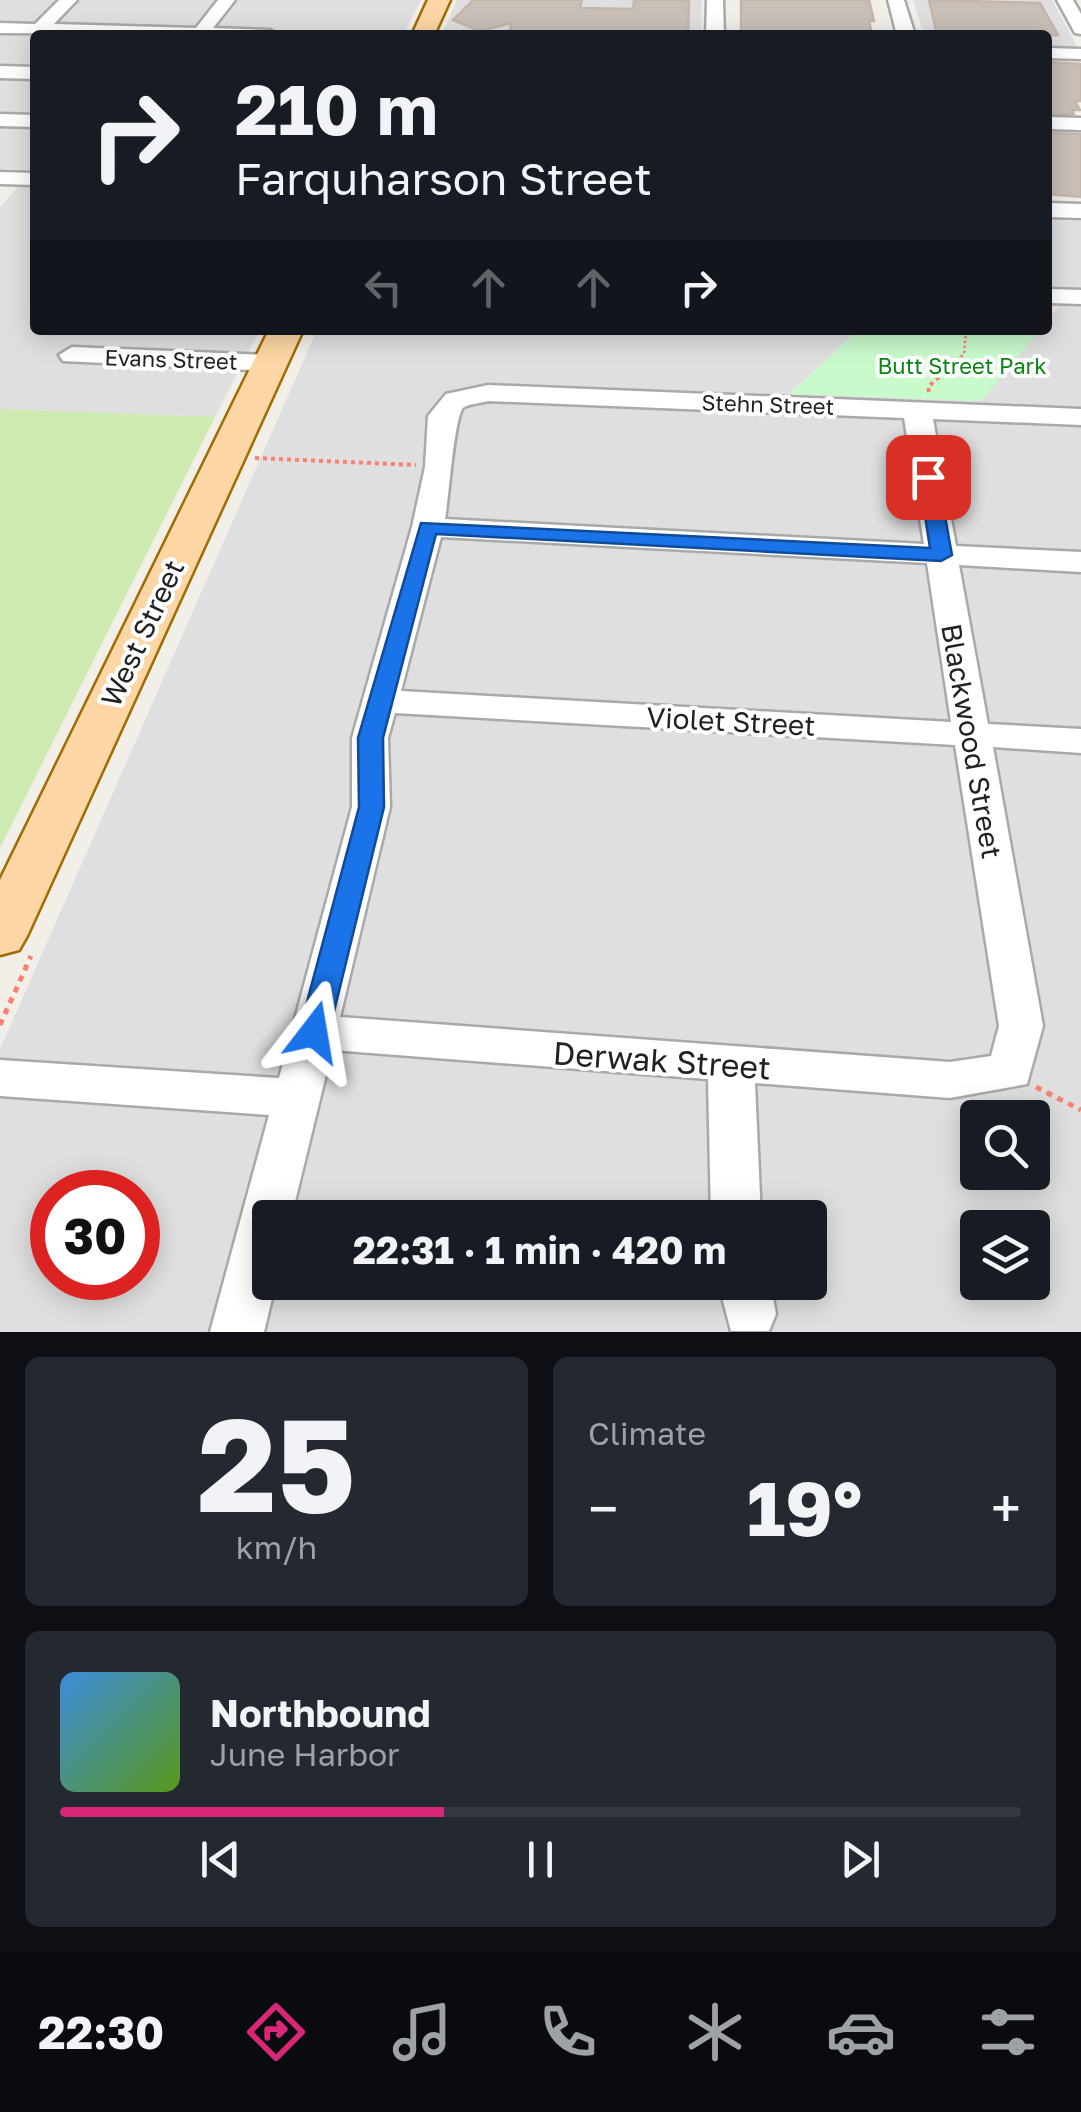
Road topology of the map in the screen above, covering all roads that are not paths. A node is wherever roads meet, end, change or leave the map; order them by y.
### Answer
1 (68, 0) edge
2 (228, 0) edge
3 (439, 0) edge
4 (715, 0) edge
5 (896, 0) edge
6 (1064, 0) edge
7 (0, 28) edge
8 (39, 29) junction
9 (1081, 29) edge
10 (71, 30) edge
11 (203, 30) edge
12 (425, 30) edge
13 (715, 30) edge
14 (905, 30) edge
15 (1052, 53) edge
16 (1081, 54) edge
17 (0, 72) edge
18 (30, 73) edge
19 (0, 120) edge
20 (30, 121) edge
21 (1052, 123) edge
22 (1081, 124) edge
23 (0, 178) edge
24 (30, 178) edge
25 (1052, 210) edge
26 (1081, 211) edge
27 (1052, 296) edge
28 (1081, 298) edge
29 (278, 346) edge
30 (72, 355) dead end
31 (926, 410) junction
32 (1081, 417) edge
33 (428, 527) junction
34 (941, 555) junction
35 (1081, 562) edge
36 (382, 701) junction
37 (970, 735) junction
38 (1081, 742) edge
39 (0, 936) edge
40 (314, 1032) junction
41 (731, 1066) junction
42 (1010, 1070) joint
43 (0, 1078) edge
44 (296, 1098) junction
45 (735, 1200) edge
46 (237, 1332) edge

1 - 8 street
2 - 11 street
3 - 12 main road
4 - 13 street
5 - 14 street
6 - 9 street
7 - 8 street
8 - 10 street
15 - 16 street
17 - 18 street
19 - 20 street
21 - 22 street
23 - 24 street
25 - 26 street
27 - 28 street
29 - 30 street, Evans Street
29 - 39 main road, West Street
31 - 32 street, Stehn Street
31 - 33 street, Stehn Street
31 - 34 street, Blackwood Street
33 - 34 street
33 - 36 street
34 - 35 street
34 - 37 street, Blackwood Street
36 - 37 street, Violet Street
36 - 40 street
37 - 38 street, Violet Street
37 - 42 street, Blackwood Street
40 - 41 street, Derwak Street
40 - 44 street
41 - 42 street, Derwak Street
41 - 45 street
43 - 44 street
44 - 46 street

